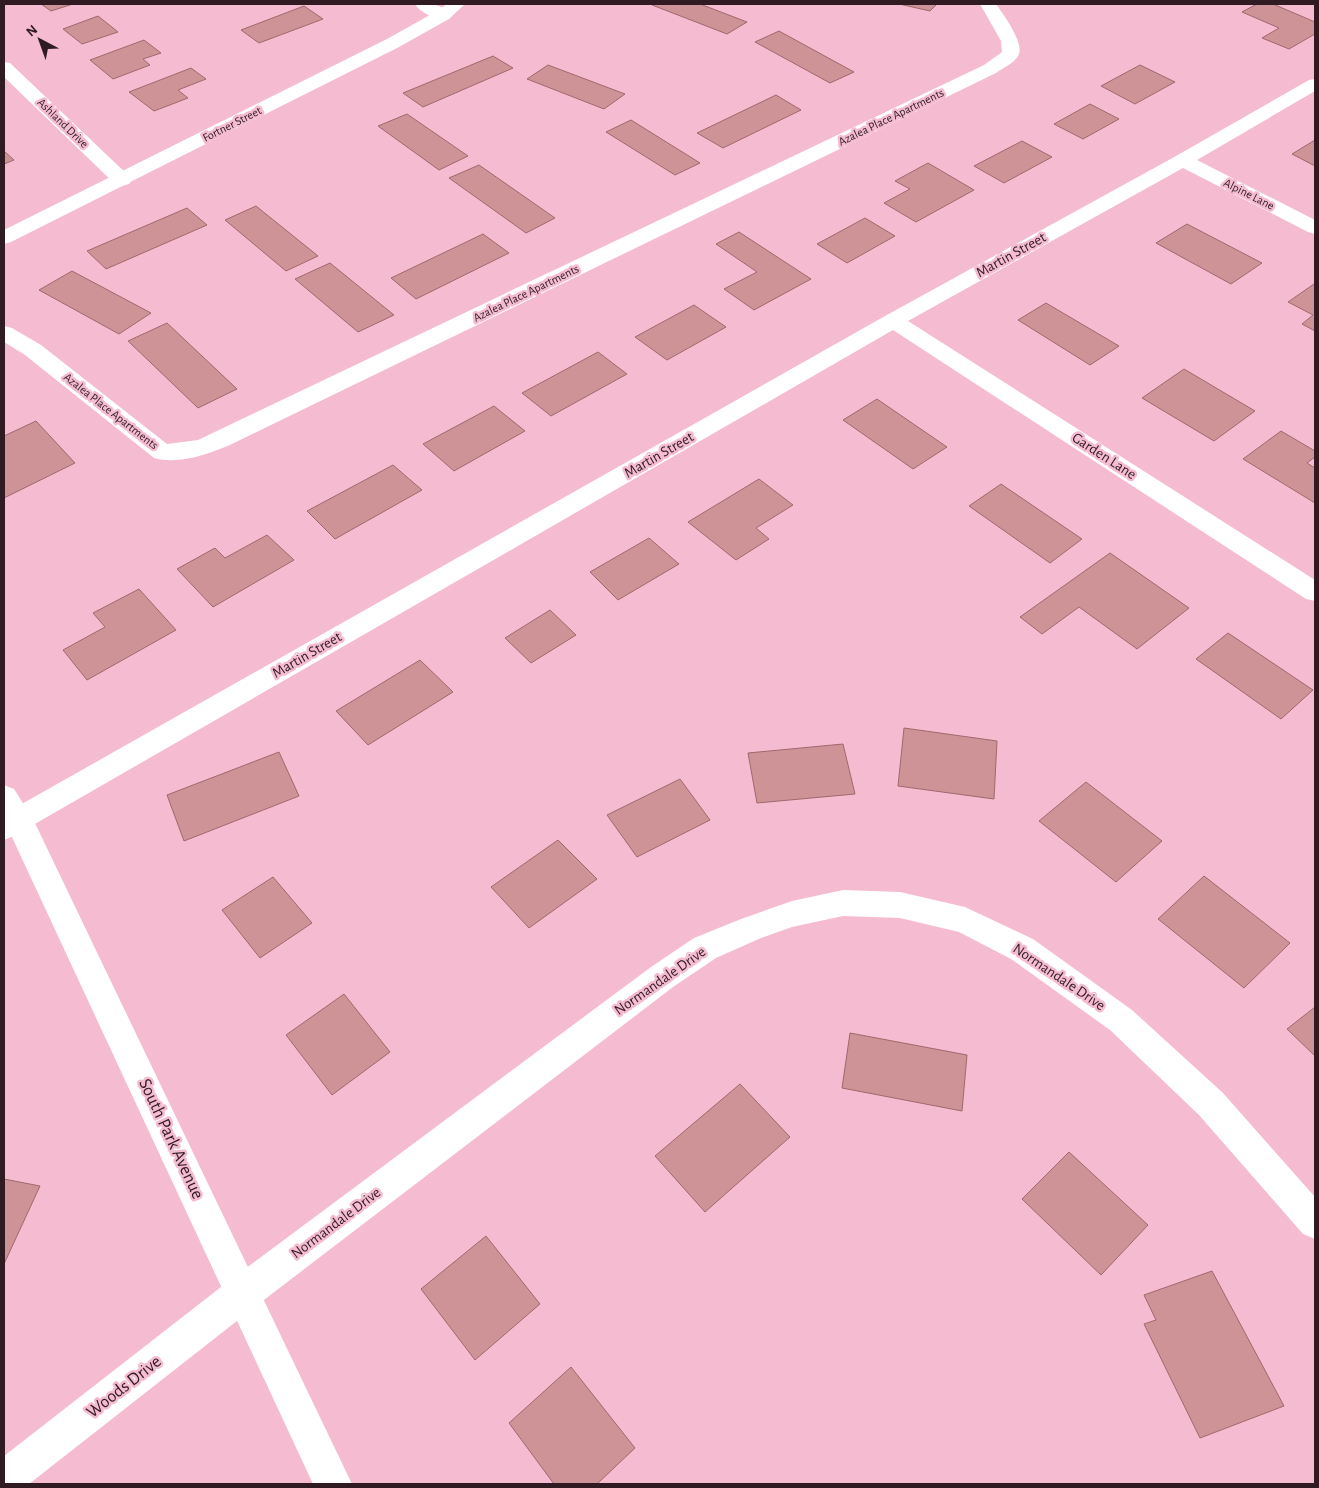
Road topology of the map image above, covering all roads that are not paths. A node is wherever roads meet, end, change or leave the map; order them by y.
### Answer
1 (423, 4) edge
2 (988, 4) edge
3 (450, 10) edge
4 (4, 67) edge
5 (1315, 84) edge
6 (1183, 160) junction
7 (122, 180) junction
8 (1315, 228) edge
9 (4, 238) edge
10 (893, 321) junction
11 (4, 333) edge
12 (1315, 592) edge
13 (9, 815) edge
14 (1315, 1222) edge
15 (243, 1294) junction
16 (4, 1480) edge
17 (333, 1484) edge

1 - 3 street
2 - 11 street, Azalea Place Apartments
3 - 7 street, Fortner Street
4 - 7 street, Ashland Drive
5 - 6 street, Martin Street
6 - 8 street, Alpine Lane
6 - 10 street, Martin Street
7 - 9 street, Fortner Street
10 - 12 street, Garden Lane
10 - 13 street, Martin Street
13 - 15 street, South Park Avenue
14 - 15 street, Normandale Drive
15 - 16 street, Woods Drive
15 - 17 street, South Park Avenue

